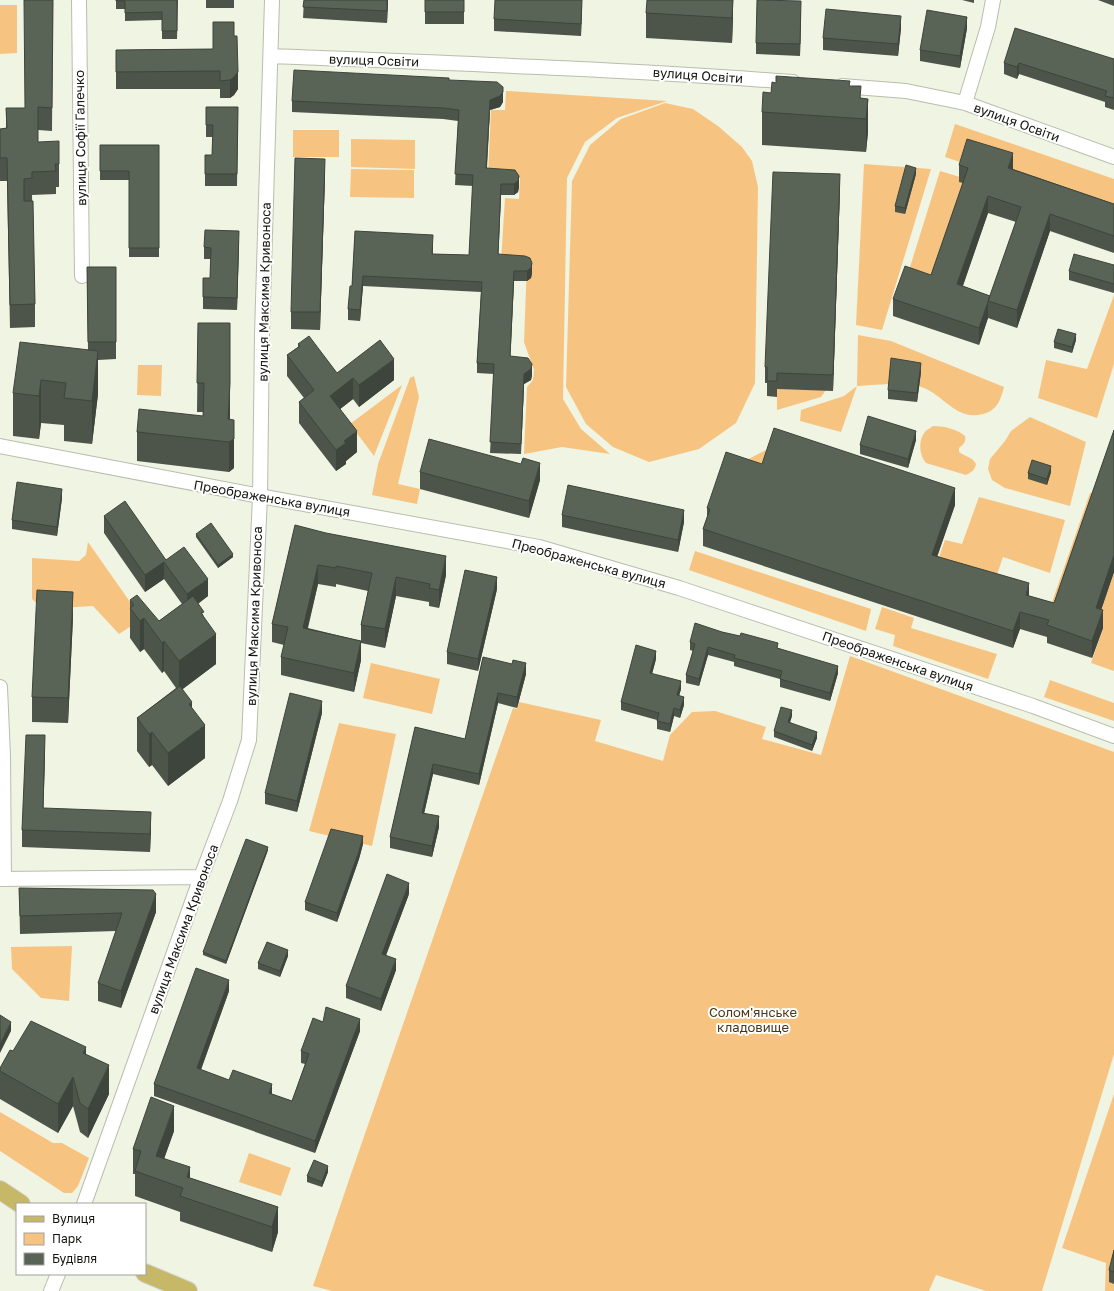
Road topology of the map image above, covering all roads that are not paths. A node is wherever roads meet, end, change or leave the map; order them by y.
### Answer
1 (79, 0) edge
2 (272, 0) edge
3 (993, 0) edge
4 (271, 56) junction
5 (807, 83) edge
6 (830, 85) edge
7 (965, 103) junction
8 (1114, 157) edge
9 (82, 276) dead end
10 (0, 446) edge
11 (260, 496) junction
12 (0, 687) edge
13 (1114, 736) edge
14 (201, 877) junction
15 (2, 879) edge
16 (0, 1190) edge
17 (20, 1203) edge
18 (84, 1203) edge
19 (146, 1273) edge
20 (58, 1275) edge
21 (51, 1291) edge
22 (188, 1291) edge

1 - 9 street, вулиця Софії Галечко
2 - 4 street, вулиця Максима Кривоноса
3 - 7 street
4 - 5 street, вулиця Освіти
4 - 11 street, вулиця Максима Кривоноса
6 - 7 street, вулиця Освіти
7 - 8 street, вулиця Освіти
10 - 11 street, Преображенська вулиця
11 - 13 street, Преображенська вулиця
11 - 14 street, вулиця Максима Кривоноса
12 - 15 street
14 - 15 street
14 - 18 street, вулиця Максима Кривоноса
16 - 17 main road
19 - 22 main road
20 - 21 street

